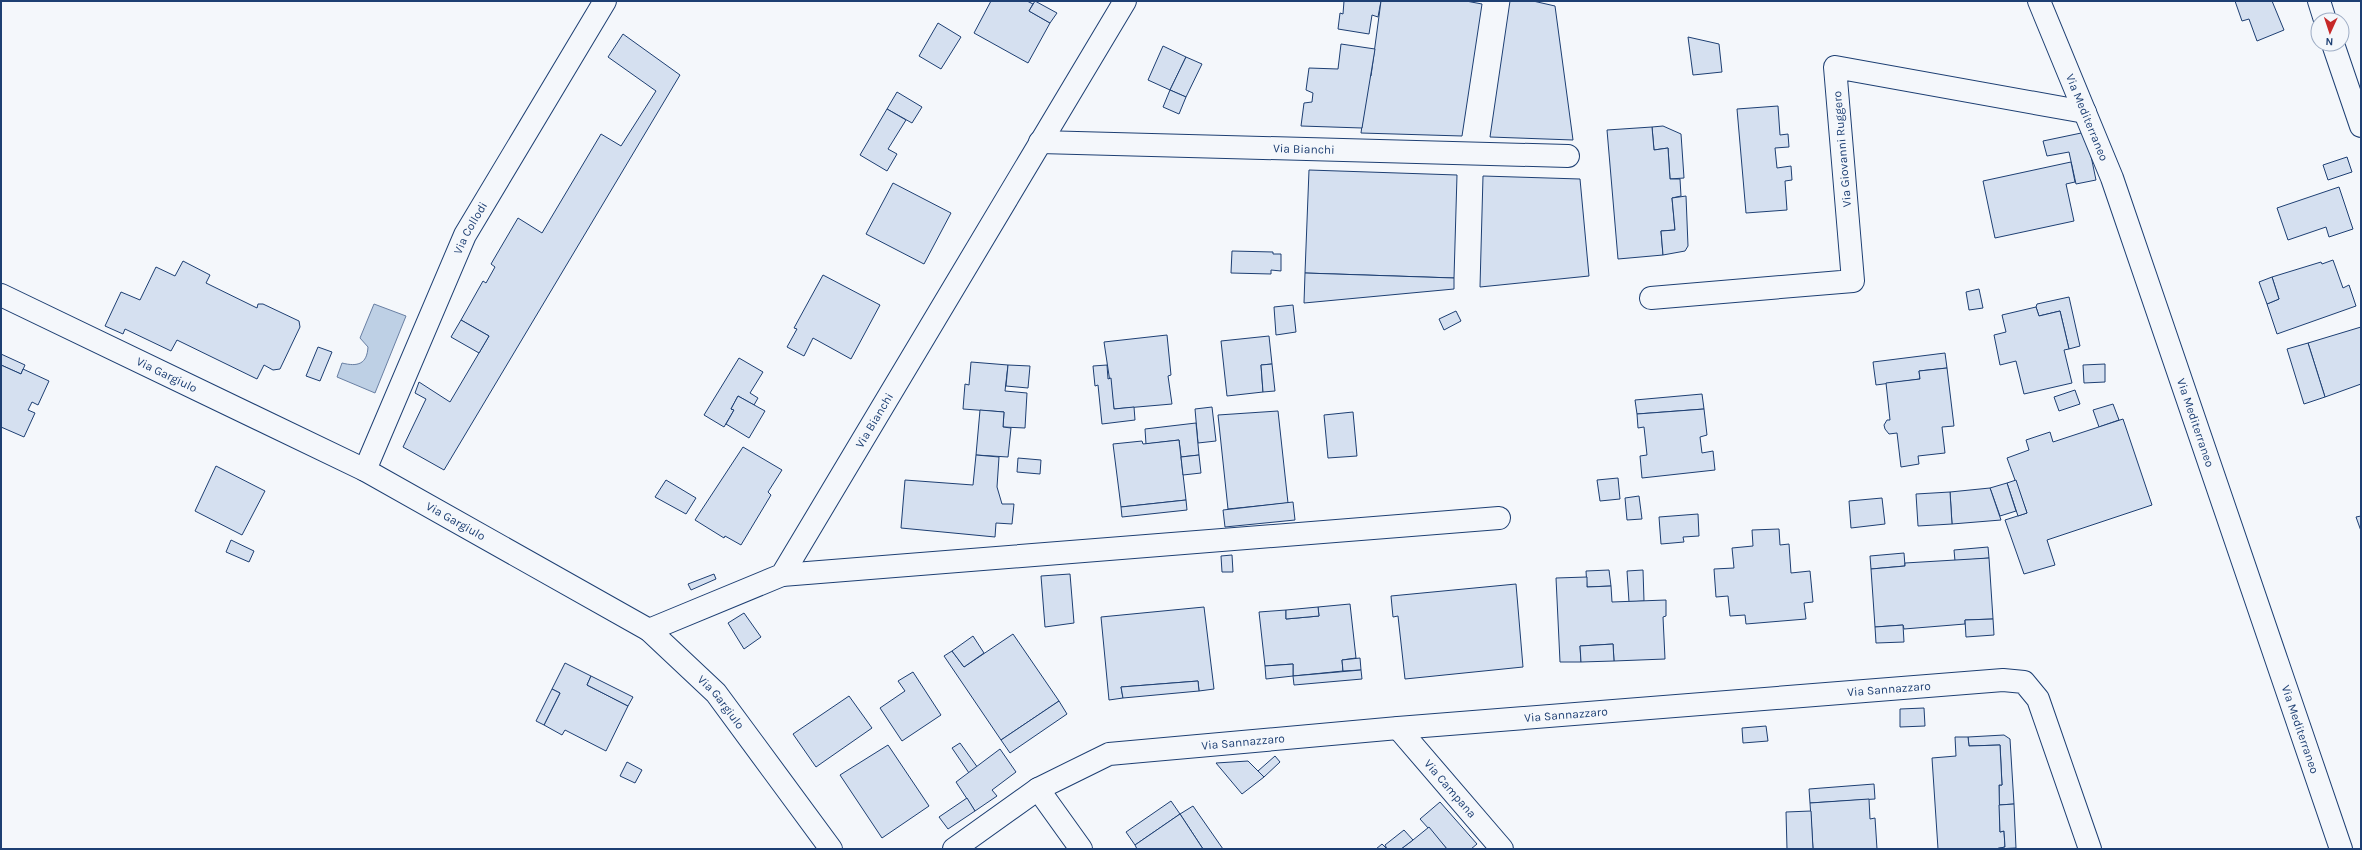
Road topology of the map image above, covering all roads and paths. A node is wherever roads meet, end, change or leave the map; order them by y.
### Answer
1 (605, 1) edge
2 (1125, 1) edge
3 (2039, 1) edge
4 (2319, 1) edge
5 (2322, 12) edge
6 (2336, 52) edge
7 (2084, 112) junction
8 (2361, 126) edge
9 (1040, 142) junction
10 (1568, 156) dead end
11 (1, 295) edge
12 (1651, 298) dead end
13 (365, 470) junction
14 (1499, 518) dead end
15 (782, 575) junction
16 (649, 630) junction
17 (1398, 728) junction
18 (1038, 789) junction
19 (831, 849) edge
20 (954, 849) edge
21 (1081, 849) edge
22 (1502, 849) edge
23 (2090, 849) edge
24 (2341, 849) edge

1 - 13 street, Via Collodi
2 - 9 street, Via Bianchi
3 - 7 street, Via Mediterraneo
4 - 5 street
6 - 8 street
7 - 12 street, Via Giovanni Ruggero
7 - 24 street, Via Mediterraneo
9 - 10 street, Via Bianchi
9 - 15 street, Via Bianchi
11 - 13 street, Via Gargiulo
13 - 16 street, Via Gargiulo
14 - 15 street
15 - 16 street
16 - 19 street, Via Gargiulo
17 - 18 street, Via Sannazzaro
17 - 22 street, Via Campana
17 - 23 street, Via Sannazzaro
18 - 20 street, Via Sannazzaro
18 - 21 street

